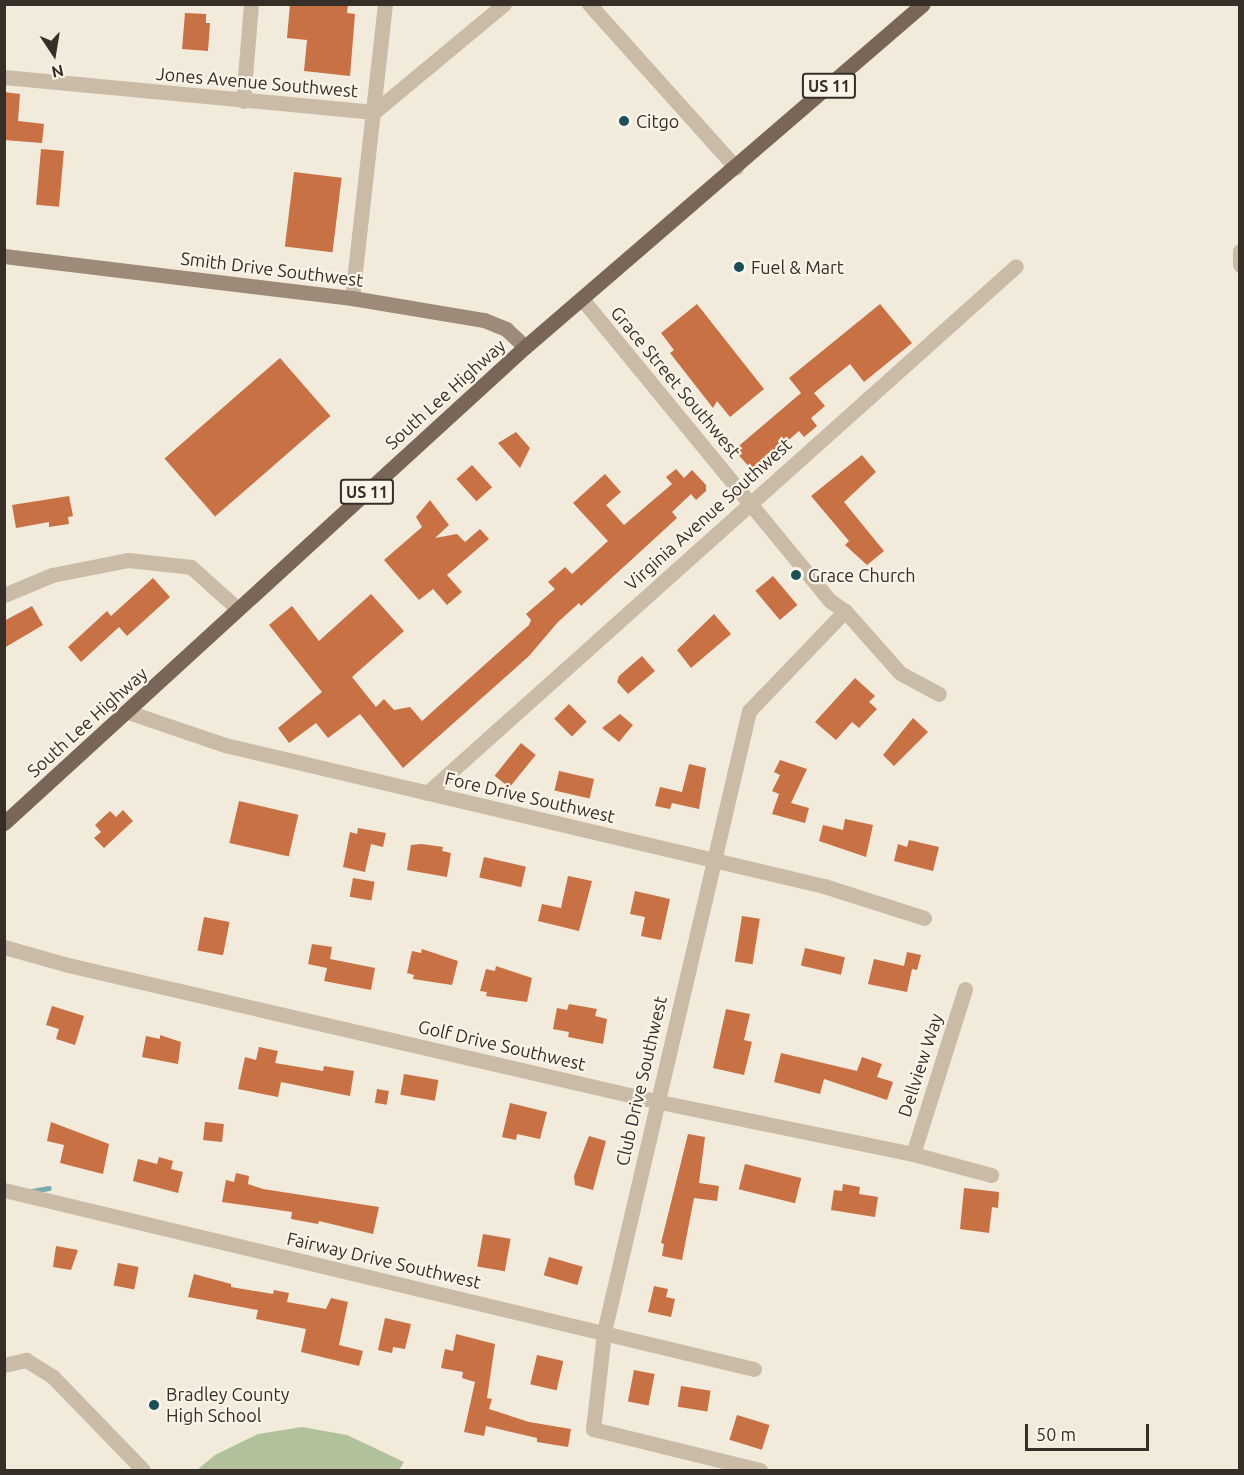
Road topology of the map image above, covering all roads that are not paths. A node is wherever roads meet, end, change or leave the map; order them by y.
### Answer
1 (251, 4) edge
2 (386, 4) edge
3 (504, 4) edge
4 (589, 4) edge
5 (923, 4) edge
6 (4, 77) edge
7 (243, 101) junction
8 (374, 112) junction
9 (736, 168) junction
10 (1239, 251) edge
11 (4, 256) edge
12 (1239, 265) edge
13 (1016, 266) dead end
14 (352, 298) junction
15 (582, 299) junction
16 (525, 347) junction
17 (750, 502) junction
18 (4, 595) edge
19 (238, 609) junction
20 (845, 611) junction
21 (939, 694) dead end
22 (128, 712) junction
23 (427, 793) junction
24 (4, 823) edge
25 (716, 860) junction
26 (924, 918) dead end
27 (4, 947) edge
28 (965, 989) dead end
29 (655, 1101) junction
30 (913, 1154) junction
31 (991, 1175) dead end
32 (4, 1190) edge
33 (604, 1332) junction
34 (4, 1365) edge
35 (754, 1369) dead end
36 (723, 1465) edge
37 (143, 1470) edge
38 (760, 1470) edge

1 - 7 street
2 - 8 street
3 - 8 street, Jones Avenue Southwest
4 - 9 street
5 - 9 main road, South Lee Highway / US 11
6 - 7 street, Jones Avenue Southwest
7 - 8 street, Jones Avenue Southwest
8 - 14 street
9 - 15 main road, South Lee Highway / US 11
10 - 12 street
11 - 14 street, Smith Drive Southwest
13 - 17 street, Virginia Avenue Southwest
14 - 16 street, Smith Drive Southwest
15 - 16 main road, South Lee Highway / US 11
15 - 17 street, Grace Street Southwest
16 - 19 main road, South Lee Highway / US 11
17 - 20 street, Grace Street Southwest
17 - 23 street, Virginia Avenue Southwest
18 - 19 street
19 - 22 main road, South Lee Highway / US 11
20 - 21 street, Grace Street Southwest
20 - 25 street, Club Drive Southwest
22 - 23 street, Fore Drive Southwest
22 - 24 main road, South Lee Highway / US 11
23 - 25 street, Fore Drive Southwest
25 - 26 street, Fore Drive Southwest
25 - 29 street, Club Drive Southwest
27 - 29 street, Golf Drive Southwest
28 - 30 street, Dellview Way
29 - 30 street, Golf Drive Southwest
29 - 33 street, Club Drive Southwest
30 - 31 street, Golf Drive Southwest
32 - 33 street, Fairway Drive Southwest
33 - 35 street, Fairway Drive Southwest
33 - 36 street, Club Drive Southwest
34 - 37 street
36 - 38 street, Club Drive Southwest

